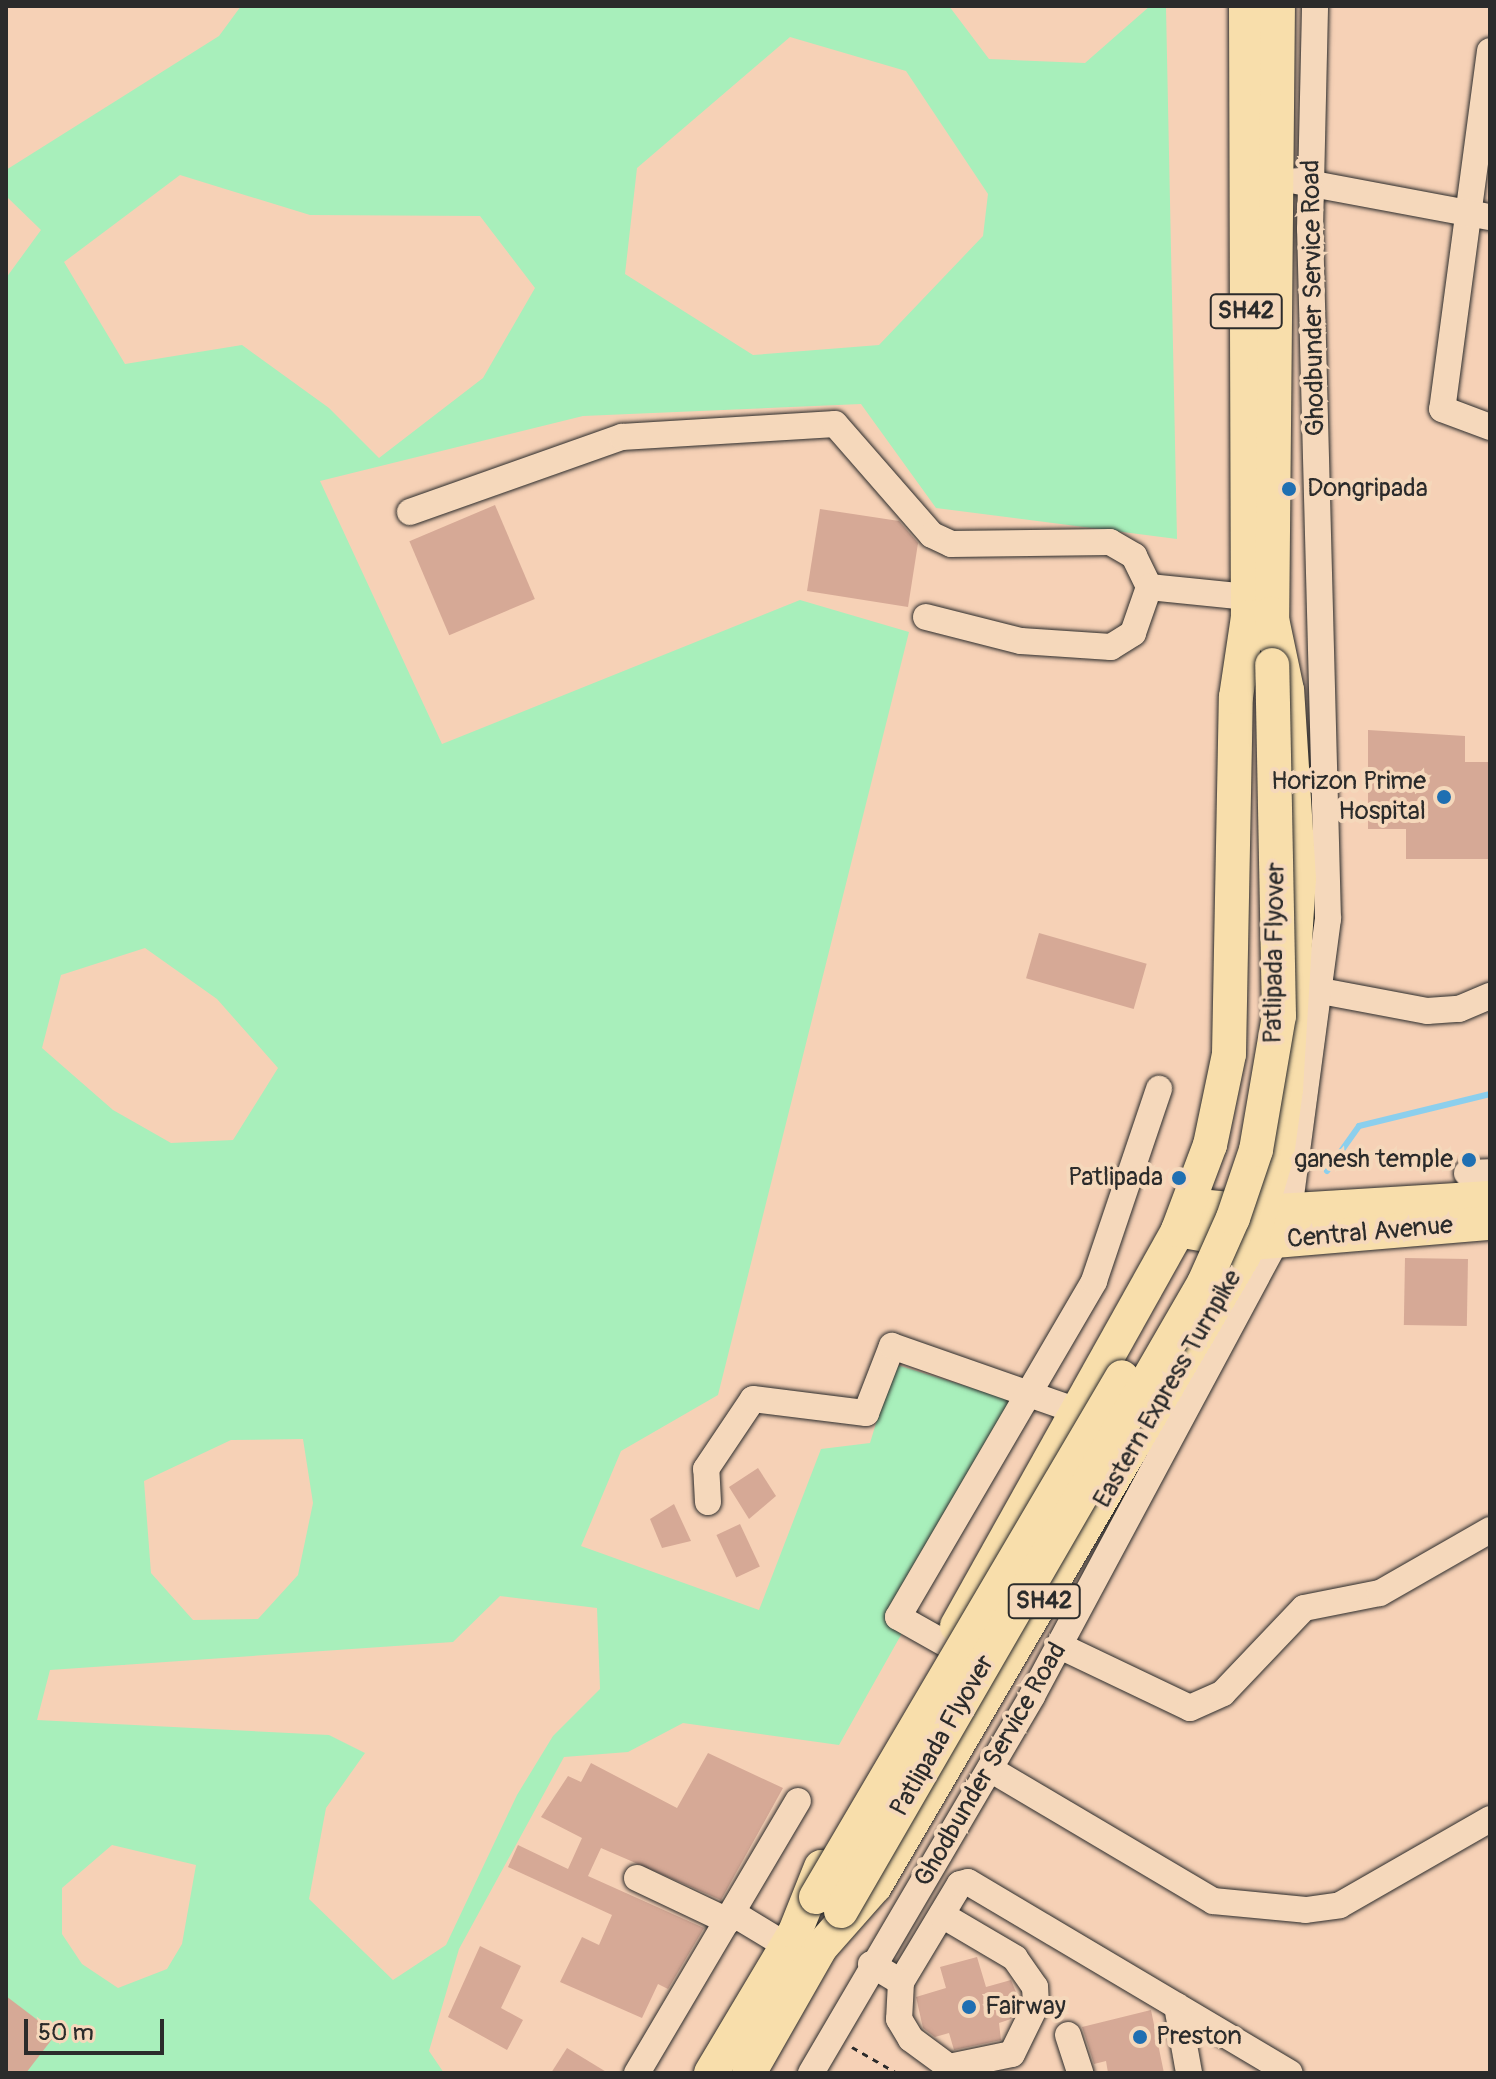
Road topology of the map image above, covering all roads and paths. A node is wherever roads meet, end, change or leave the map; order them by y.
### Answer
1 (1246, 6) edge
2 (1278, 6) edge
3 (1315, 6) edge
4 (1490, 51) edge
5 (1277, 178) junction
6 (1311, 183) junction
7 (1478, 215) edge
8 (1490, 427) edge
9 (410, 512) dead end
10 (1149, 587) junction
11 (1255, 609) junction
12 (926, 617) dead end
13 (1321, 991) junction
14 (1490, 996) edge
15 (1159, 1089) dead end
16 (1490, 1198) edge
17 (1183, 1218) junction
18 (1490, 1223) edge
19 (1269, 1227) junction
20 (1030, 1394) junction
21 (1078, 1411) junction
22 (708, 1502) dead end
23 (1490, 1530) edge
24 (946, 1644) junction
25 (1060, 1646) junction
26 (990, 1769) junction
27 (798, 1801) dead end
28 (1490, 1819) edge
29 (637, 1878) dead end
30 (942, 1915) junction
31 (731, 1918) junction
32 (801, 1942) junction
33 (871, 1964) junction
34 (901, 1982) junction
35 (1177, 2006) junction
36 (1068, 2035) dead end
37 (833, 2036) junction
38 (637, 2073) edge
39 (711, 2073) edge
40 (749, 2073) edge
41 (811, 2073) edge
42 (897, 2073) edge
43 (1080, 2073) edge
44 (1189, 2073) edge
45 (1290, 2073) edge

1 - 11 main road, SH42
2 - 5 main road, SH42
3 - 6 street, Ghodbunder Service Road
4 - 7 street
5 - 6 street
5 - 11 main road, SH42
6 - 7 street
6 - 13 street, Ghodbunder Service Road
7 - 8 street
9 - 10 street
10 - 11 street
10 - 12 street
11 - 17 main road, Eastern Express Turnpike / SH42
11 - 19 main road, Eastern Express Turnpike / SH42
11 - 32 main road, Patlipada Flyover, bridge
13 - 14 street
13 - 19 street, Ghodbunder Service Road
15 - 20 street
16 - 19 main road, Central Avenue
17 - 19 main road
17 - 21 main road, Eastern Express Turnpike / SH42
18 - 19 main road, Central Avenue
19 - 25 street, Ghodbunder Service Road
19 - 32 main road, Eastern Express Turnpike / SH42
20 - 21 street
20 - 22 street
20 - 24 street
21 - 24 main road, Eastern Express Turnpike / SH42
23 - 25 street
24 - 32 main road, Eastern Express Turnpike / SH42
25 - 26 street, Ghodbunder Service Road
26 - 28 street
26 - 33 street, Ghodbunder Service Road
27 - 31 street
29 - 31 street
30 - 34 street
30 - 34 street
30 - 35 street
31 - 32 street
31 - 38 street
32 - 39 main road, Eastern Express Turnpike / SH42
32 - 40 main road, Eastern Express Turnpike / SH42
33 - 34 street
33 - 37 street, Ghodbunder Service Road
35 - 44 street
35 - 45 street
36 - 43 street
37 - 41 street, Ghodbunder Service Road
37 - 42 path

